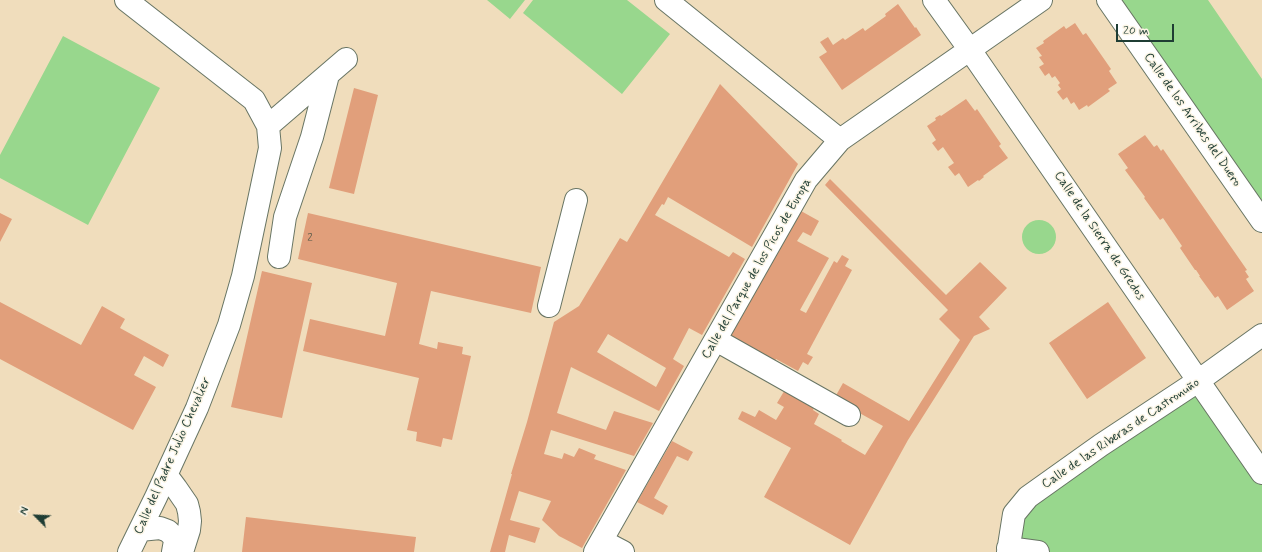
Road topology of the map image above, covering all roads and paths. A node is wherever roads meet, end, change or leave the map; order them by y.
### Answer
1 (126, 0) edge
2 (666, 0) edge
3 (934, 0) edge
4 (1041, 0) edge
5 (1108, 0) edge
6 (970, 50) junction
7 (346, 59) dead end
8 (328, 75) junction
9 (268, 126) junction
10 (840, 140) junction
11 (576, 200) dead end
12 (1262, 221) edge
13 (279, 257) dead end
14 (549, 306) dead end
15 (1262, 335) edge
16 (716, 340) junction
17 (1198, 381) junction
18 (849, 415) dead end
19 (1262, 473) edge
20 (167, 476) junction
21 (152, 506) junction
22 (140, 530) junction
23 (598, 546) edge
24 (180, 548) edge
25 (1008, 550) edge
26 (128, 552) edge
27 (623, 552) edge
28 (1038, 552) edge

1 - 9 street, Calle del Padre Julio Chevalier
2 - 10 street
3 - 6 street, Calle de la Sierra de Gredos
4 - 6 street, Calle del Parque de los Picos de Europa
5 - 12 street, Calle de los Arribes del Duero
6 - 10 street, Calle del Parque de los Picos de Europa
6 - 17 street, Calle de la Sierra de Gredos
7 - 8 street
8 - 9 street
8 - 13 street
9 - 20 street, Calle del Padre Julio Chevalier
10 - 16 street, Calle del Parque de los Picos de Europa
11 - 14 street
15 - 17 street, Calle de las Riberas de Castronuño
16 - 18 street
16 - 23 street, Calle del Parque de los Picos de Europa
17 - 19 street, Calle de la Sierra de Gredos
17 - 25 street, Calle de las Riberas de Castronuño
20 - 21 street, Calle del Padre Julio Chevalier
20 - 24 street
21 - 22 street, Calle del Padre Julio Chevalier
21 - 24 street
22 - 24 street
22 - 26 street, Calle del Padre Julio Chevalier
23 - 27 street
25 - 28 street

